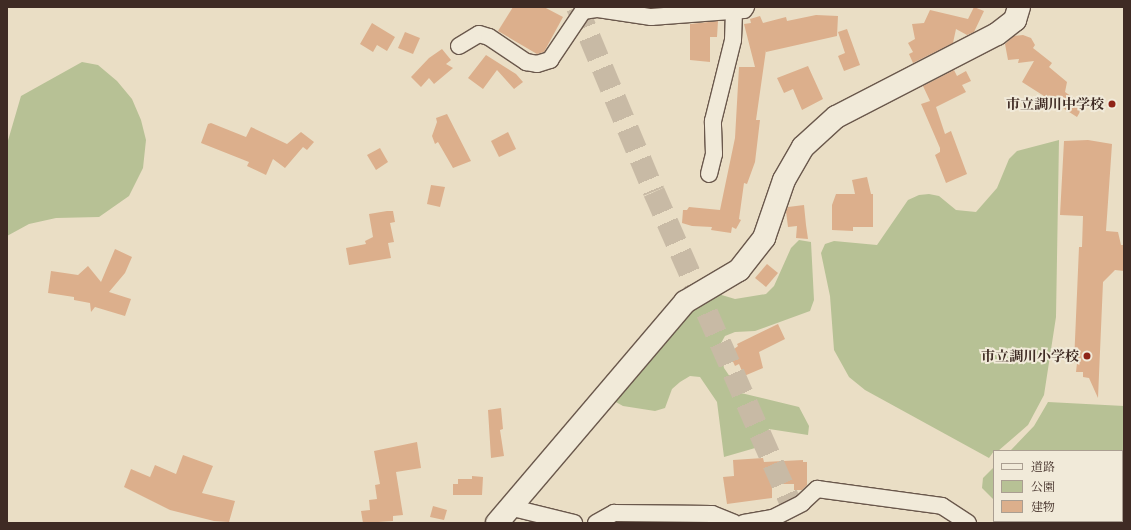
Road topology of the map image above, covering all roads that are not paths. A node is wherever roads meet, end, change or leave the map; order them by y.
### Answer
1 (1019, 7) edge
2 (580, 9) edge
3 (740, 9) edge
4 (459, 46) dead end
5 (709, 174) dead end
6 (513, 508) junction
7 (497, 523) edge
8 (574, 523) edge
9 (596, 523) edge
10 (734, 523) edge
11 (744, 523) edge
12 (968, 523) edge

1 - 6 street
2 - 3 street
2 - 4 street
3 - 5 street
6 - 7 street
6 - 8 street
9 - 10 street
11 - 12 street

